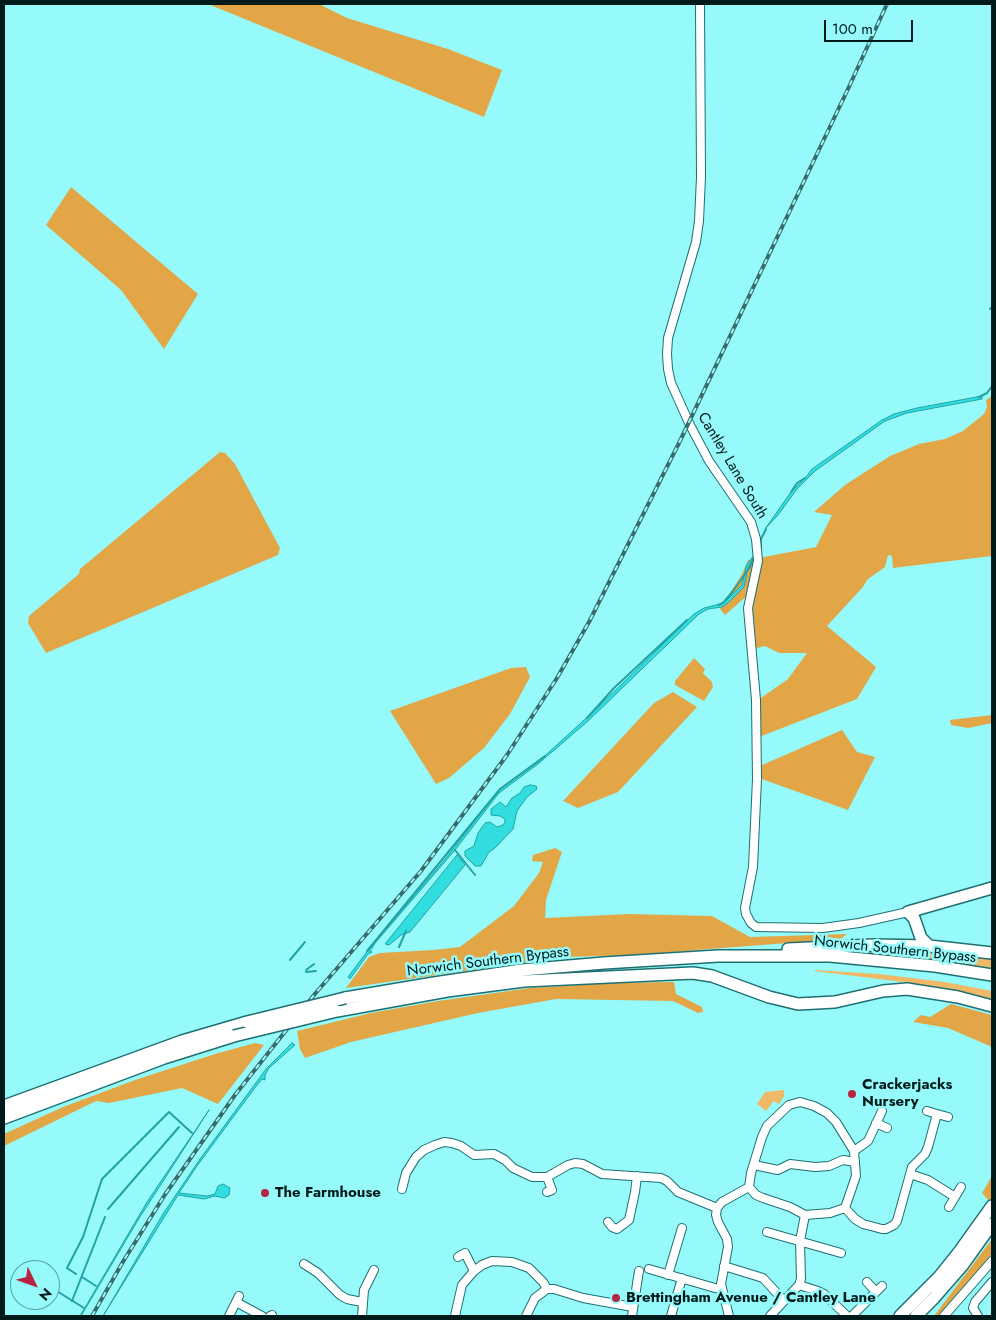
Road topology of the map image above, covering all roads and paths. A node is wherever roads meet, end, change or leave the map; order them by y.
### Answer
1 (700, 4) edge
2 (992, 888) edge
3 (908, 912) junction
4 (930, 946) junction
5 (992, 953) edge
6 (604, 963) junction
7 (992, 975) edge
8 (992, 1006) edge
9 (4, 1106) edge
10 (927, 1110) dead end
11 (882, 1111) dead end
12 (937, 1114) junction
13 (948, 1117) dead end
14 (4, 1118) edge
15 (876, 1123) junction
16 (887, 1128) dead end
17 (854, 1151) junction
18 (855, 1162) junction
19 (754, 1165) junction
20 (910, 1174) junction
21 (637, 1176) junction
22 (547, 1177) junction
23 (749, 1187) junction
24 (961, 1187) dead end
25 (402, 1189) dead end
26 (552, 1190) dead end
27 (955, 1197) junction
28 (949, 1206) dead end
29 (992, 1206) edge
30 (717, 1208) junction
31 (845, 1208) junction
32 (805, 1215) junction
33 (608, 1222) dead end
34 (992, 1224) edge
35 (682, 1228) dead end
36 (767, 1232) dead end
37 (800, 1242) junction
38 (464, 1253) dead end
39 (841, 1253) dead end
40 (992, 1261) edge
41 (309, 1264) dead end
42 (724, 1266) junction
43 (649, 1269) dead end
44 (640, 1271) dead end
45 (474, 1272) junction
46 (668, 1274) junction
47 (374, 1275) dead end
48 (682, 1278) junction
49 (866, 1282) dead end
50 (992, 1282) edge
51 (799, 1285) junction
52 (547, 1289) junction
53 (722, 1290) junction
54 (784, 1301) junction
55 (362, 1302) junction
56 (633, 1307) junction
57 (950, 1310) junction
58 (230, 1316) edge
59 (262, 1316) edge
60 (362, 1316) edge
61 (455, 1316) edge
62 (526, 1316) edge
63 (632, 1316) edge
64 (671, 1316) edge
65 (729, 1316) edge
66 (770, 1316) edge
67 (847, 1316) edge
68 (852, 1316) edge
69 (900, 1316) edge
70 (916, 1316) edge
71 (944, 1316) edge
72 (956, 1316) edge
73 (978, 1316) edge

1 - 3 street, Cantley Lane South
2 - 3 highway
3 - 4 highway
4 - 5 highway
4 - 6 highway
6 - 7 highway, Norwich Southern Bypass
6 - 9 highway, Norwich Southern Bypass, bridge
8 - 14 highway, bridge
10 - 12 street
11 - 15 street
12 - 13 street
12 - 20 street
15 - 16 street
15 - 17 street
17 - 18 street
17 - 19 street
18 - 19 street
18 - 31 street
19 - 23 street
20 - 27 street
20 - 31 street
21 - 22 street
21 - 30 street
21 - 33 street
22 - 25 street
22 - 26 street
23 - 30 street
23 - 32 street
24 - 27 street
27 - 28 street
29 - 69 highway
30 - 42 street
31 - 32 street
32 - 37 street
34 - 70 highway
35 - 46 street
36 - 37 street
37 - 39 street
37 - 51 street
38 - 45 street
40 - 57 street
41 - 55 street
42 - 53 street
42 - 54 street
43 - 46 street
44 - 56 street
45 - 52 street
45 - 61 street
46 - 48 street
47 - 55 street
48 - 53 street
48 - 64 street
49 - 68 street
50 - 73 street
51 - 54 street
51 - 67 street
52 - 56 street
52 - 62 street
53 - 65 street
54 - 66 street
55 - 60 street
56 - 63 street
57 - 71 street
57 - 72 street
58 - 59 street

